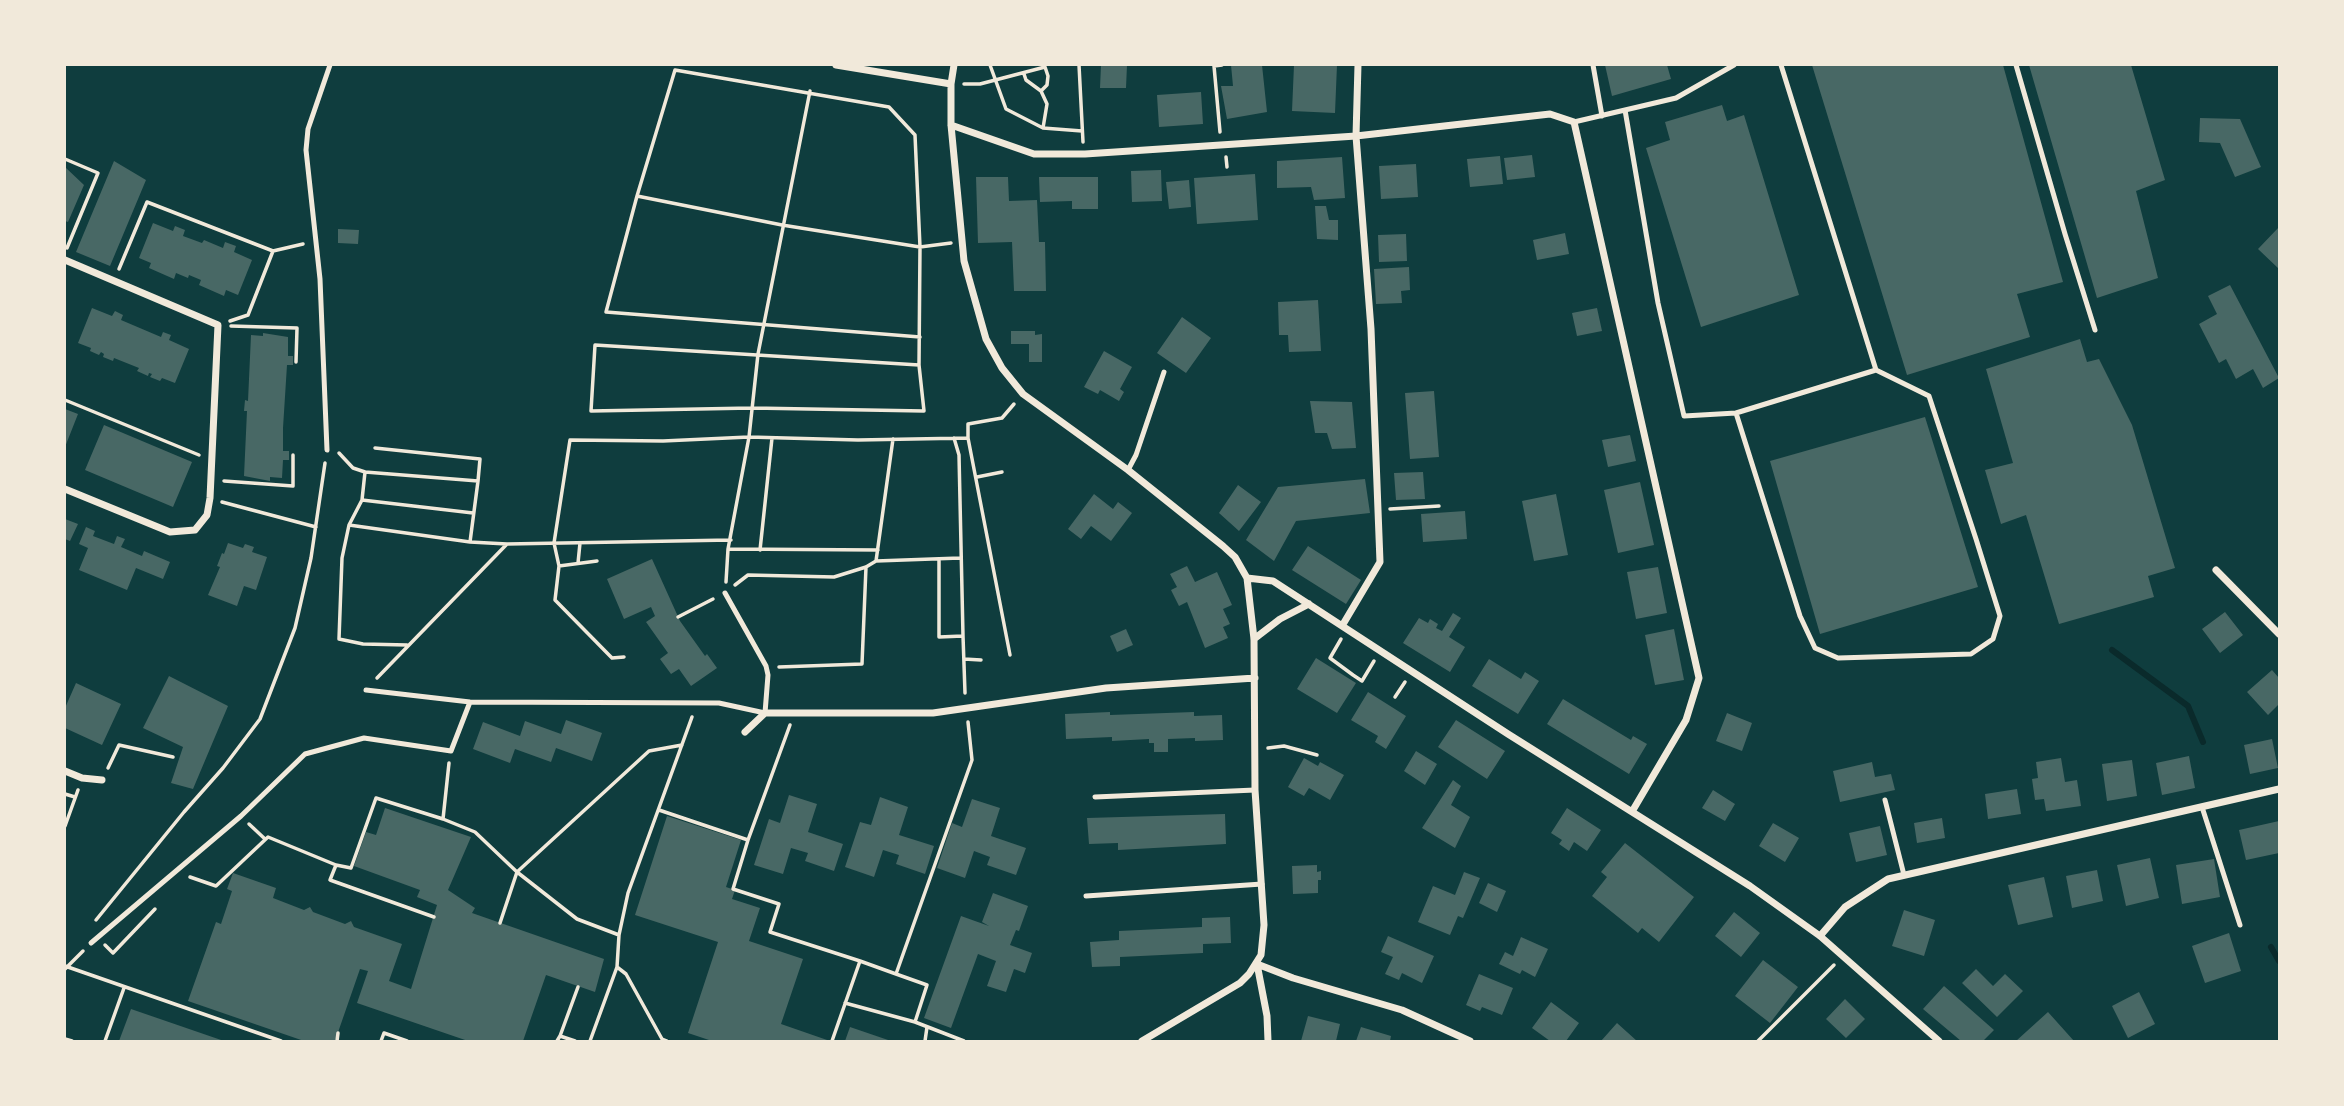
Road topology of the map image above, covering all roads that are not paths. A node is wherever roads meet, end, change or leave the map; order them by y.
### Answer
1 (330, 65) edge
2 (836, 65) edge
3 (954, 65) edge
4 (1358, 65) edge
5 (1593, 65) edge
6 (1734, 65) edge
7 (1781, 65) edge
8 (2016, 65) edge
9 (951, 84) junction
10 (1625, 110) junction
11 (1602, 116) junction
12 (1574, 122) junction
13 (951, 125) junction
14 (1356, 136) junction
15 (65, 260) edge
16 (2095, 330) dead end
17 (1876, 370) junction
18 (1164, 372) dead end
19 (1736, 413) junction
20 (327, 450) road end
21 (1128, 470) junction
22 (65, 489) edge
23 (2216, 570) dead end
24 (1247, 578) junction
25 (725, 593) road end
26 (1309, 604) junction
27 (1344, 627) junction
28 (2279, 634) edge
29 (1254, 639) junction
30 (1255, 678) junction
31 (366, 690) road end
32 (470, 702) junction
33 (765, 713) junction
34 (745, 732) dead end
35 (65, 771) edge
36 (102, 780) road end
37 (2279, 789) edge
38 (1255, 790) junction
39 (1095, 797) dead end
40 (1885, 800) dead end
41 (2202, 807) junction
42 (1633, 810) junction
43 (1904, 875) junction
44 (1262, 884) junction
45 (1086, 896) dead end
46 (2240, 925) dead end
47 (1820, 936) junction
48 (94, 940) road end
49 (1257, 964) junction
50 (1142, 1041) edge
51 (1268, 1041) edge
52 (1470, 1041) edge
53 (1939, 1041) edge

1 - 20 lane
2 - 9 street
3 - 9 street
4 - 14 street
5 - 11 lane
6 - 10 lane
7 - 17 lane
8 - 16 lane
9 - 13 street
10 - 11 lane
10 - 19 lane
11 - 12 lane
12 - 14 street
12 - 42 street
13 - 14 street
13 - 21 street
14 - 27 street
15 - 22 street
17 - 19 lane
17 - 19 lane
18 - 21 lane
21 - 24 street
23 - 28 street
24 - 26 street
24 - 29 street
25 - 33 lane
26 - 27 street
26 - 29 street
27 - 42 street
29 - 30 street
30 - 33 street
30 - 38 street
31 - 32 lane
32 - 33 lane
32 - 48 lane
33 - 34 street
35 - 36 street
37 - 41 street
38 - 39 lane
38 - 44 street
40 - 43 lane
41 - 43 street
41 - 46 lane
42 - 47 street
43 - 47 street
44 - 45 lane
44 - 49 street
47 - 53 street
49 - 50 street
49 - 51 street
49 - 52 street

